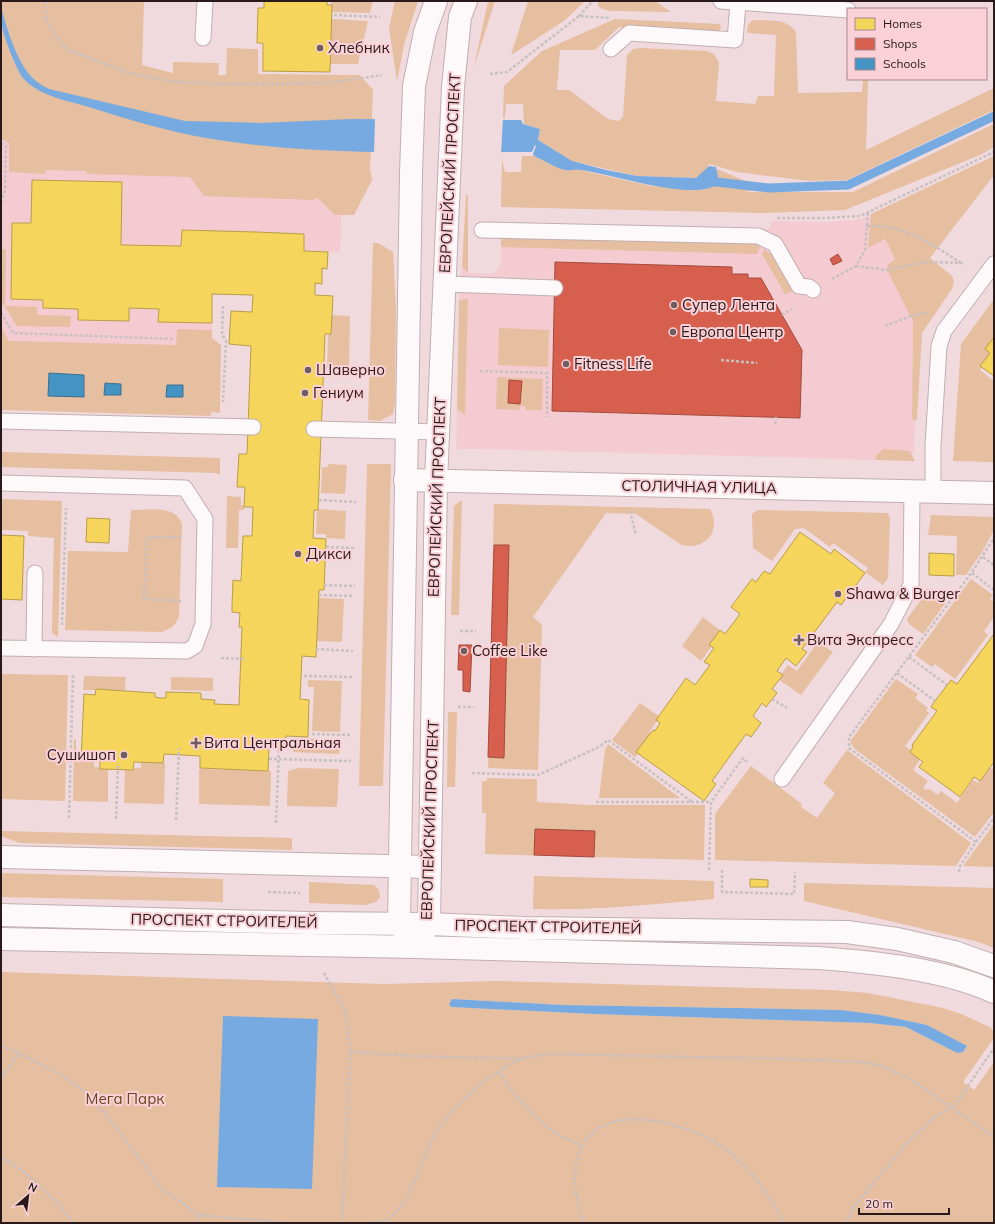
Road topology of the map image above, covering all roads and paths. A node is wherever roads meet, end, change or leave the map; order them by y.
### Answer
1 (45, 1) edge
2 (205, 1) edge
3 (436, 1) edge
4 (466, 1) edge
5 (593, 1) edge
6 (721, 1) edge
7 (738, 3) junction
8 (847, 10) edge
9 (334, 15) dead end
10 (579, 16) dead end
11 (380, 17) dead end
12 (203, 38) dead end
13 (612, 49) dead end
14 (508, 72) dead end
15 (490, 74) dead end
16 (382, 75) dead end
17 (1, 143) edge
18 (994, 152) edge
19 (1, 203) edge
20 (868, 212) junction
21 (773, 218) dead end
22 (867, 226) junction
23 (482, 230) dead end
24 (865, 250) dead end
25 (969, 262) dead end
26 (962, 264) junction
27 (994, 264) edge
28 (856, 266) dead end
29 (445, 284) junction
30 (555, 288) dead end
31 (813, 290) dead end
32 (223, 306) dead end
33 (792, 309) dead end
34 (931, 312) dead end
35 (1, 313) edge
36 (782, 314) dead end
37 (885, 326) dead end
38 (173, 339) dead end
39 (721, 360) dead end
40 (757, 363) dead end
41 (480, 371) dead end
42 (547, 417) dead end
43 (776, 417) dead end
44 (1, 421) edge
45 (776, 424) dead end
46 (222, 427) junction
47 (253, 427) dead end
48 (314, 429) dead end
49 (406, 431) junction
50 (438, 432) junction
51 (405, 480) junction
52 (436, 481) junction
53 (1, 483) edge
54 (922, 492) junction
55 (994, 493) edge
56 (319, 500) dead end
57 (356, 502) dead end
58 (66, 506) dead end
59 (630, 514) dead end
60 (636, 535) dead end
61 (181, 537) dead end
62 (994, 538) edge
63 (326, 547) dead end
64 (356, 548) dead end
65 (983, 557) junction
66 (994, 565) edge
67 (35, 573) dead end
68 (972, 573) junction
69 (324, 584) dead end
70 (355, 586) dead end
71 (994, 590) edge
72 (319, 595) dead end
73 (354, 596) dead end
74 (180, 601) dead end
75 (62, 633) dead end
76 (1, 648) edge
77 (34, 649) junction
78 (316, 649) dead end
79 (353, 651) dead end
80 (909, 657) junction
81 (221, 658) dead end
82 (244, 659) dead end
83 (73, 672) dead end
84 (897, 673) junction
85 (304, 676) dead end
86 (353, 677) dead end
87 (947, 685) dead end
88 (772, 699) dead end
89 (935, 701) dead end
90 (787, 708) dead end
91 (312, 734) dead end
92 (351, 735) dead end
93 (179, 748) dead end
94 (279, 749) dead end
95 (268, 759) dead end
96 (279, 759) junction
97 (351, 761) dead end
98 (118, 763) dead end
99 (748, 763) dead end
100 (472, 773) dead end
101 (782, 779) dead end
102 (596, 802) dead end
103 (692, 802) junction
104 (710, 802) junction
105 (69, 818) dead end
106 (994, 818) edge
107 (116, 819) dead end
108 (176, 820) dead end
109 (276, 823) dead end
110 (976, 842) junction
111 (1, 857) edge
112 (400, 867) junction
113 (430, 868) junction
114 (709, 870) dead end
115 (722, 870) dead end
116 (795, 872) dead end
117 (959, 872) dead end
118 (262, 892) dead end
119 (300, 893) dead end
120 (1, 915) edge
121 (399, 924) junction
122 (429, 924) junction
123 (1, 939) edge
124 (416, 947) junction
125 (994, 966) edge
126 (325, 974) dead end
127 (994, 992) edge
128 (1, 1046) edge
129 (994, 1048) edge
130 (350, 1052) junction
131 (19, 1053) junction
132 (524, 1059) junction
133 (499, 1072) junction
134 (1, 1078) edge
135 (950, 1107) junction
136 (994, 1137) edge
137 (582, 1146) junction
138 (1, 1158) edge
139 (199, 1215) junction
140 (74, 1223) edge
141 (196, 1223) edge
142 (289, 1223) edge
143 (342, 1223) edge
144 (368, 1223) edge
145 (584, 1223) edge
146 (784, 1223) edge
147 (846, 1223) edge

1 - 16 path
2 - 12 lane
3 - 49 street, ЕВРОПЕЙСКИЙ ПРОСПЕКТ
4 - 29 street, ЕВРОПЕЙСКИЙ ПРОСПЕКТ
5 - 10 path
6 - 7 lane
7 - 8 lane
7 - 13 lane
9 - 11 path
14 - 15 path
17 - 19 path
18 - 20 path
20 - 21 path
20 - 22 path
22 - 24 path
22 - 26 path
23 - 31 lane
25 - 26 path
26 - 28 path
27 - 54 lane
29 - 30 lane
29 - 50 street, ЕВРОПЕЙСКИЙ ПРОСПЕКТ
32 - 46 path
33 - 36 path
34 - 37 path
35 - 38 path
39 - 40 path
41 - 42 path
43 - 45 path
44 - 46 lane
46 - 47 lane
48 - 49 lane
49 - 50 lane
49 - 51 street, ЕВРОПЕЙСКИЙ ПРОСПЕКТ
50 - 52 street, ЕВРОПЕЙСКИЙ ПРОСПЕКТ
51 - 52 street, СТОЛИЧНАЯ УЛИЦА
51 - 112 street, ЕВРОПЕЙСКИЙ ПРОСПЕКТ
52 - 54 street, СТОЛИЧНАЯ УЛИЦА
52 - 113 street, ЕВРОПЕЙСКИЙ ПРОСПЕКТ
53 - 77 lane
54 - 55 street, СТОЛИЧНАЯ УЛИЦА
54 - 101 lane
56 - 57 path
58 - 75 path
59 - 60 path
61 - 74 path
62 - 65 path
63 - 64 path
65 - 66 path
65 - 68 path
67 - 77 lane
68 - 71 path
68 - 80 path
69 - 70 path
72 - 73 path
76 - 77 lane
78 - 79 path
80 - 84 path
80 - 87 path
81 - 82 path
83 - 105 path
84 - 89 path
84 - 110 path
85 - 86 path
88 - 90 path
91 - 92 path
93 - 108 path
94 - 96 path
95 - 96 path
96 - 97 path
96 - 109 path
98 - 107 path
99 - 104 path
100 - 103 path
102 - 103 path
103 - 104 path
104 - 114 path
106 - 110 path
110 - 117 path
111 - 112 street
112 - 113 street
112 - 121 street, ЕВРОПЕЙСКИЙ ПРОСПЕКТ
113 - 122 street, ЕВРОПЕЙСКИЙ ПРОСПЕКТ
115 - 116 path
118 - 119 path
120 - 121 street, ПРОСПЕКТ СТРОИТЕЛЕЙ
121 - 122 street, ПРОСПЕКТ СТРОИТЕЛЕЙ
121 - 124 street, ЕВРОПЕЙСКИЙ ПРОСПЕКТ
122 - 124 street, ЕВРОПЕЙСКИЙ ПРОСПЕКТ
122 - 125 street, ПРОСПЕКТ СТРОИТЕЛЕЙ
123 - 124 street, ПРОСПЕКТ СТРОИТЕЛЕЙ
124 - 127 street, ПРОСПЕКТ СТРОИТЕЛЕЙ
126 - 130 path
128 - 131 path
129 - 135 path
130 - 132 path
130 - 143 path
131 - 134 path
131 - 139 path
132 - 133 path
132 - 135 path
133 - 137 path
133 - 144 path
135 - 136 path
135 - 147 path
137 - 145 path
137 - 146 path
138 - 140 path
139 - 141 path
139 - 142 path

